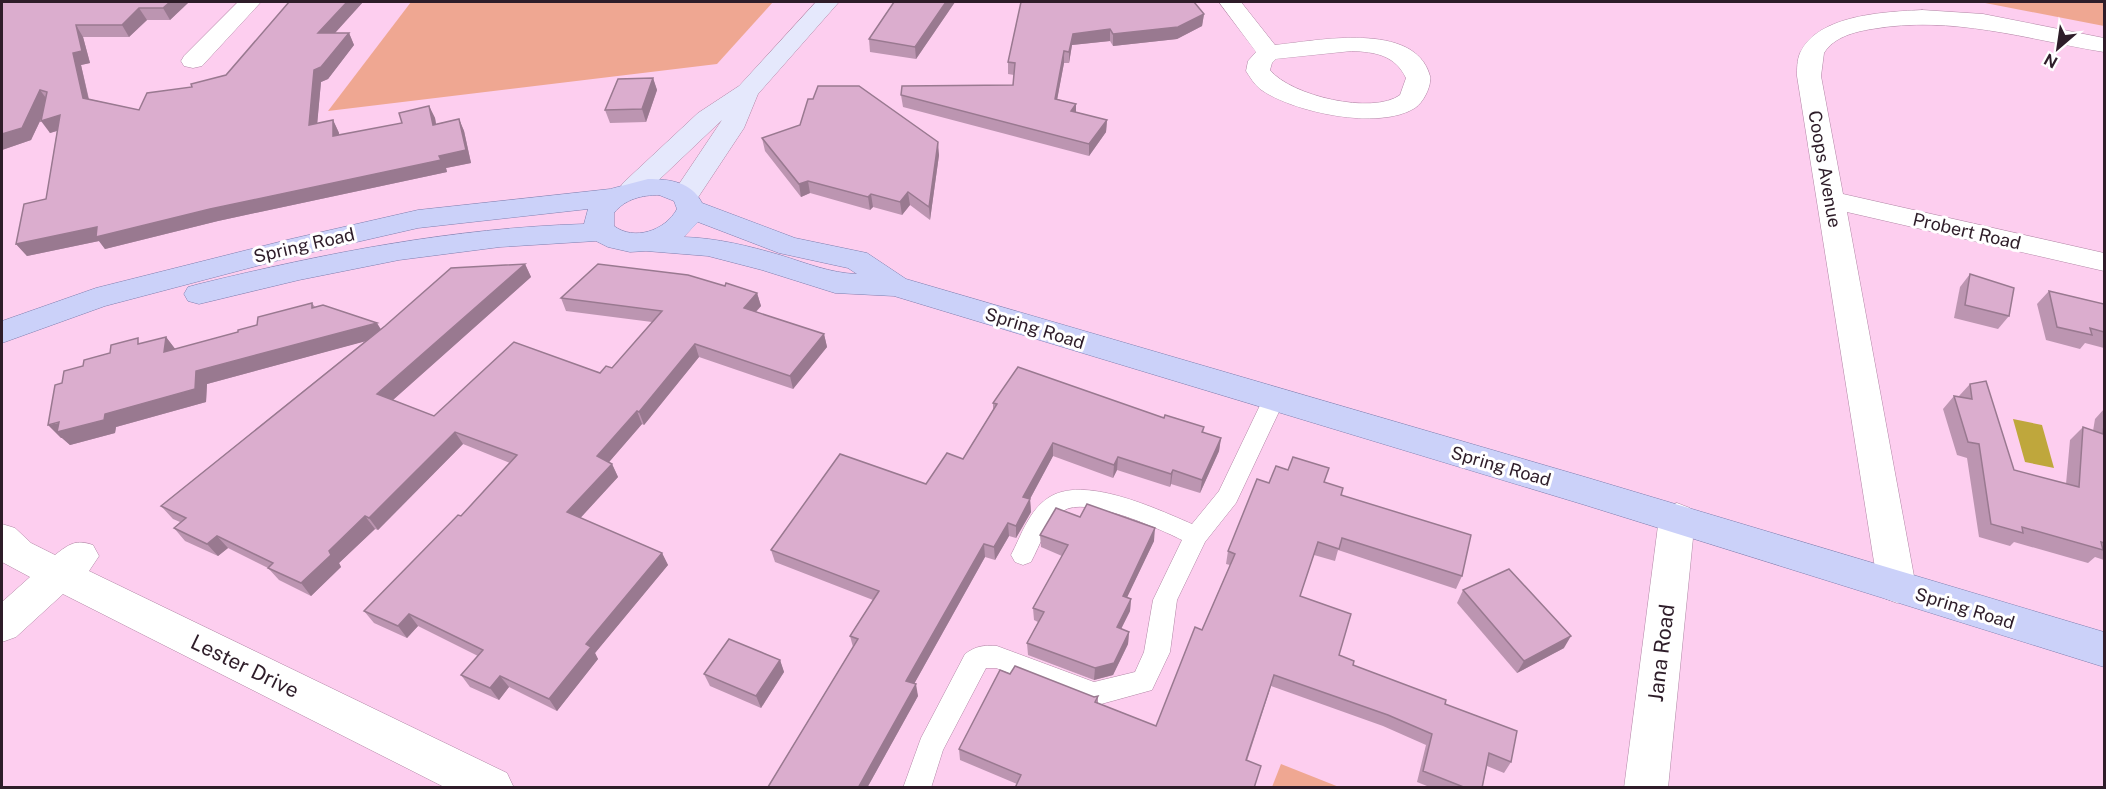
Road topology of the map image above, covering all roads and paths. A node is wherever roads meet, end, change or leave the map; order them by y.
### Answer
1 (250, 2) edge
2 (828, 2) edge
3 (1230, 2) edge
4 (2104, 45) edge
5 (1269, 53) junction
6 (193, 62) dead end
7 (748, 91) junction
8 (624, 193) junction
9 (1830, 200) junction
10 (688, 202) junction
11 (602, 232) junction
12 (647, 242) junction
13 (2104, 262) edge
14 (895, 286) junction
15 (2, 333) edge
16 (1274, 399) junction
17 (1677, 518) junction
18 (1196, 536) junction
19 (2, 539) edge
20 (1023, 555) dead end
21 (70, 566) junction
22 (1897, 587) junction
23 (2, 625) edge
24 (2104, 650) edge
25 (492, 788) edge
26 (917, 788) edge
27 (1646, 788) edge

1 - 6 street
2 - 7 main road
3 - 5 street
4 - 9 street, Coops Avenue
5 - 5 street
7 - 8 main road
7 - 10 main road
8 - 10 main road, Spring Road
8 - 11 main road
8 - 15 main road, Spring Road
9 - 13 street, Probert Road
9 - 22 street, Coops Avenue
10 - 12 main road, Spring Road
10 - 14 main road, Spring Road
11 - 12 main road, Spring Road
11 - 15 main road, Spring Road
12 - 14 main road, Spring Road
14 - 16 main road, Spring Road
16 - 17 main road, Spring Road
16 - 18 lane
17 - 22 main road, Spring Road
17 - 27 street, Jana Road
18 - 20 lane
18 - 26 lane
19 - 21 street, Lester Drive
21 - 23 street
21 - 25 street, Lester Drive
22 - 24 main road, Spring Road

